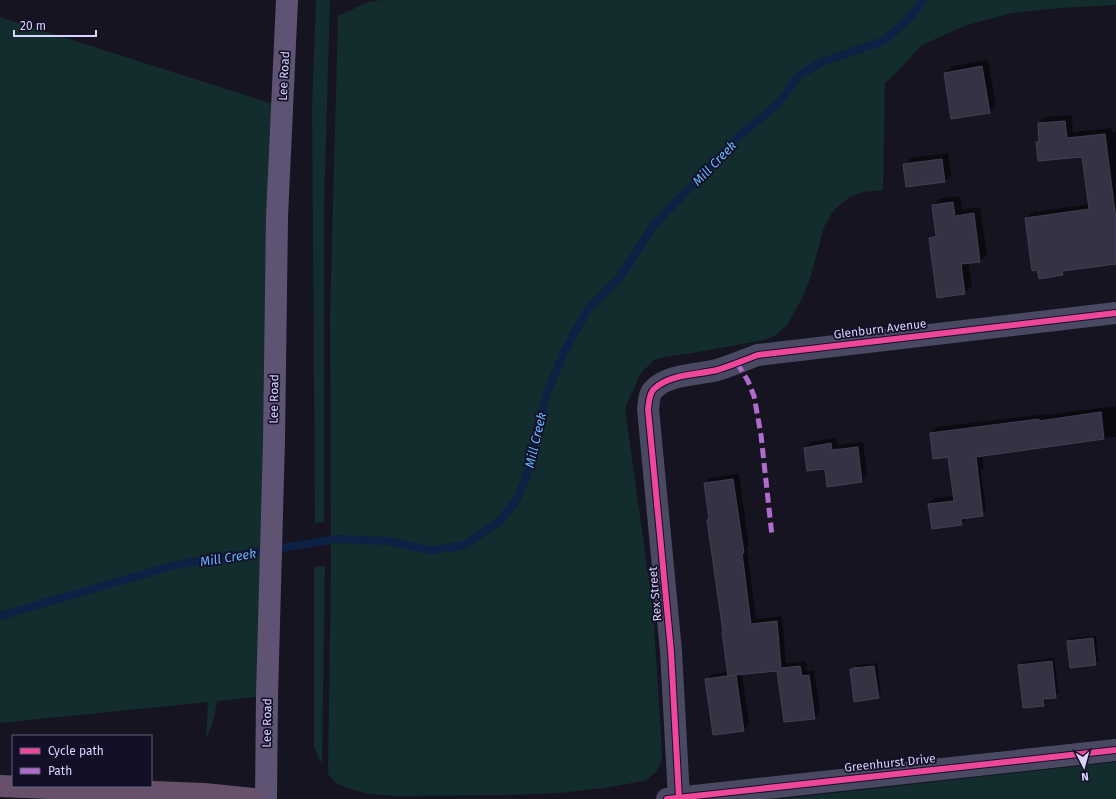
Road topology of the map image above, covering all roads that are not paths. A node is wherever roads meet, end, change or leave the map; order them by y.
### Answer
1 (288, 0) edge
2 (1116, 313) edge
3 (653, 390) joint
4 (1116, 750) edge
5 (0, 786) edge
6 (12, 786) edge
7 (24, 787) edge
8 (673, 798) edge
9 (253, 799) edge
10 (266, 799) edge

1 - 10 main road, Lee Road
2 - 3 street, Glenburn Avenue
3 - 8 street, Rex Street
4 - 8 street, Greenhurst Drive
5 - 6 highway
7 - 9 highway

